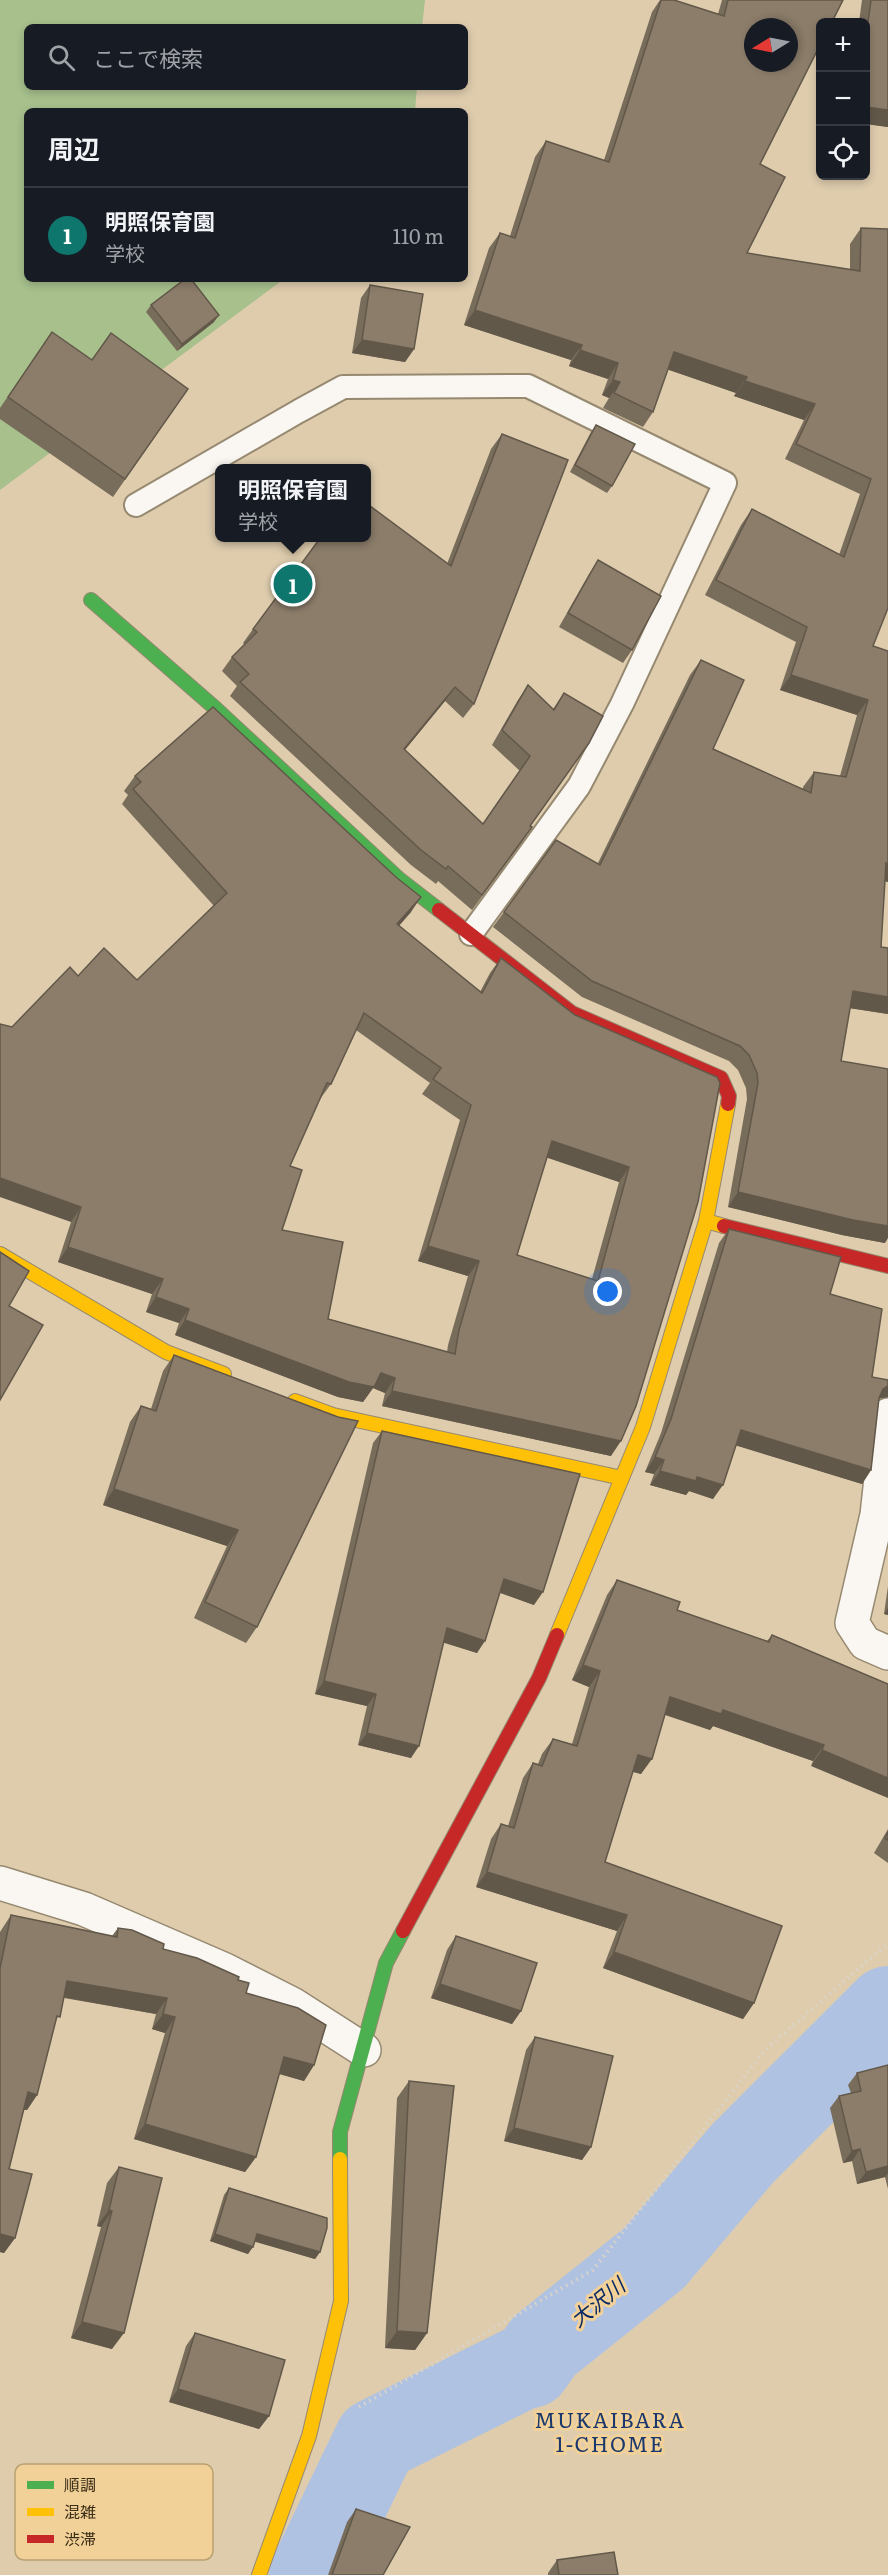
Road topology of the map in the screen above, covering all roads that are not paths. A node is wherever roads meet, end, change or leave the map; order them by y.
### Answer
1 (136, 505) dead end
2 (91, 600) dead end
3 (471, 934) junction
4 (706, 1221) junction
5 (0, 1254) edge
6 (888, 1266) edge
7 (238, 1380) edge
8 (280, 1396) edge
9 (888, 1415) edge
10 (622, 1478) junction
11 (888, 1653) edge
12 (0, 1883) edge
13 (364, 2049) junction
14 (259, 2575) edge

1 - 3 lane
2 - 3 street
3 - 4 street
4 - 6 street
4 - 10 street
5 - 7 street
8 - 10 street
9 - 11 street
10 - 13 street
12 - 13 street
13 - 14 street

